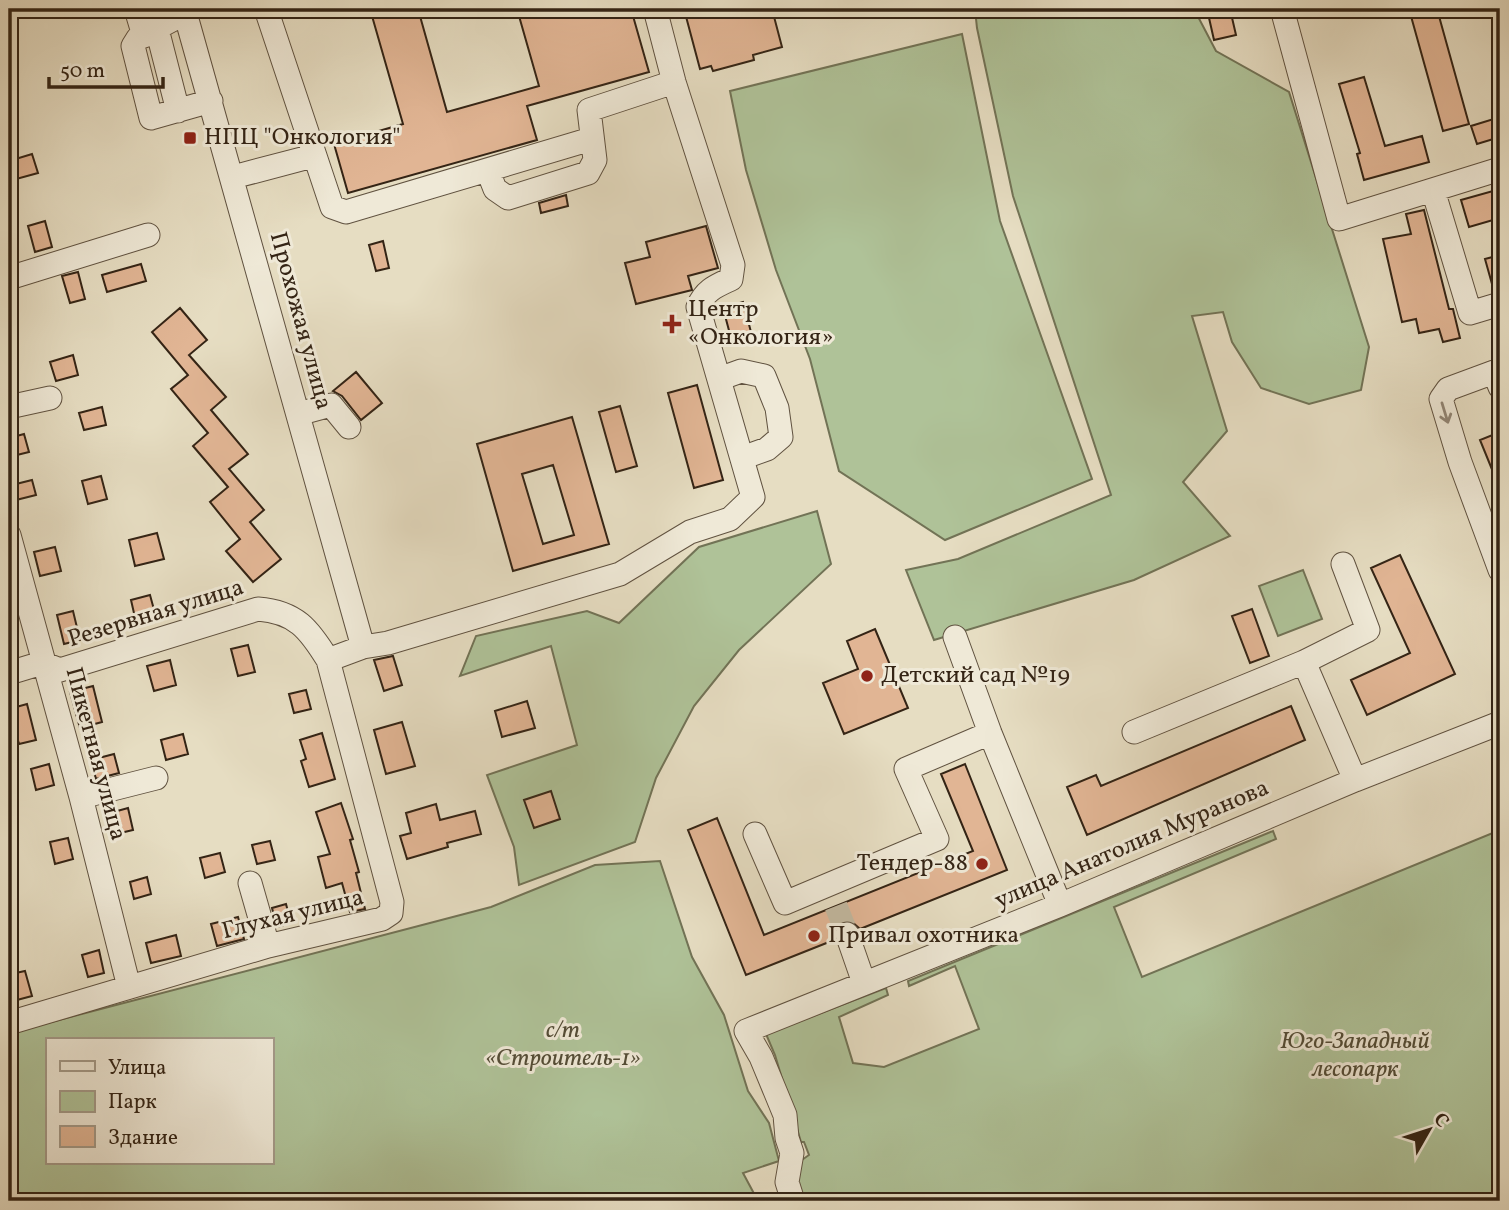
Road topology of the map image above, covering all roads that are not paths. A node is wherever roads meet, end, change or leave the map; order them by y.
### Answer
1 (136, 9) edge
2 (266, 9) edge
3 (655, 9) edge
4 (1282, 9) edge
5 (185, 11) edge
6 (150, 32) junction
7 (674, 82) junction
8 (211, 101) junction
9 (591, 139) junction
10 (313, 156) junction
11 (1500, 169) edge
12 (488, 171) junction
13 (233, 177) junction
14 (1433, 190) junction
15 (148, 236) dead end
16 (9, 278) edge
17 (1500, 304) edge
18 (1498, 374) edge
19 (719, 379) junction
20 (50, 398) dead end
21 (9, 407) edge
22 (298, 414) junction
23 (349, 427) dead end
24 (742, 458) junction
25 (9, 535) edge
26 (1343, 564) dead end
27 (1500, 570) edge
28 (278, 611) joint
29 (955, 637) dead end
30 (363, 647) junction
31 (328, 660) junction
32 (1304, 662) junction
33 (43, 663) junction
34 (9, 673) edge
35 (1500, 723) edge
36 (1134, 732) dead end
37 (990, 733) junction
38 (156, 778) dead end
39 (1355, 780) junction
40 (81, 797) junction
41 (755, 834) dead end
42 (250, 883) dead end
43 (1060, 905) junction
44 (847, 934) tunnel mouth
45 (268, 946) junction
46 (864, 983) junction
47 (129, 987) junction
48 (9, 1023) edge
49 (793, 1201) edge

1 - 6 street
2 - 10 street
3 - 7 street
4 - 14 street
5 - 6 street
5 - 8 street, Прохожая улица
6 - 8 street
7 - 9 street
7 - 19 street
8 - 13 street, Прохожая улица
9 - 12 street
9 - 12 street
10 - 12 street
10 - 13 street
11 - 14 street
13 - 22 street, Прохожая улица
14 - 17 street
15 - 16 street
18 -> 27 street
19 - 24 street
19 - 24 street
20 - 21 street
22 - 23 street
22 - 30 street, Прохожая улица
24 - 30 street
25 - 33 street, Пикетная улица
26 - 32 street
28 - 31 street, Глухая улица
28 - 33 street, Резервная улица
29 - 37 street
30 - 31 street
31 - 45 street, Глухая улица
32 - 36 street
32 - 39 street
33 - 34 street, Резервная улица
33 - 40 street, Пикетная улица
35 - 39 street, улица Анатолия Муранова
37 - 41 street
37 - 43 street
38 - 40 street
39 - 43 street, улица Анатолия Муранова
40 - 47 street, Пикетная улица
42 - 45 street
43 - 46 street, улица Анатолия Муранова
44 - 46 street
45 - 47 street, Глухая улица
46 - 49 street, улица Анатолия Муранова
47 - 48 street, Глухая улица

